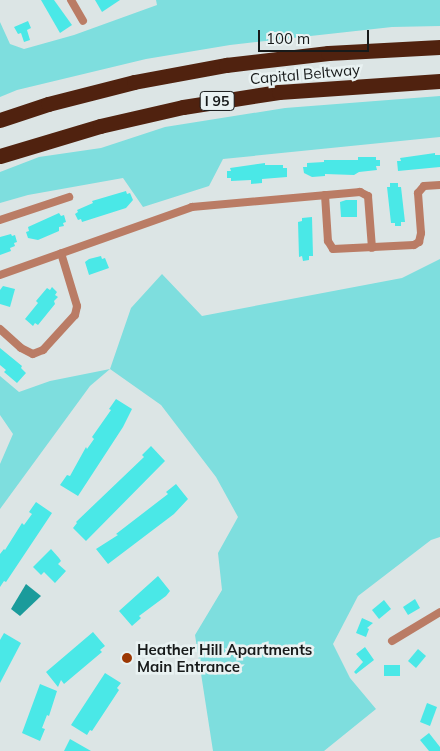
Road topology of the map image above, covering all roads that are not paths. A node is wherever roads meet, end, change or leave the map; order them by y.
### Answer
1 (71, 0) edge
2 (83, 21) dead end
3 (440, 47) edge
4 (440, 81) edge
5 (0, 120) edge
6 (0, 156) edge
7 (440, 186) edge
8 (325, 195) junction
9 (70, 197) dead end
10 (0, 220) edge
11 (372, 248) junction
12 (61, 253) junction
13 (0, 275) edge
14 (0, 329) edge
15 (440, 612) edge
16 (392, 641) dead end

1 - 2 street
3 - 5 highway, Capital Beltway / I 95
4 - 6 highway, Capital Beltway / I 95
7 - 11 street
8 - 11 street
8 - 11 street
8 - 12 street
9 - 10 street
12 - 13 street
12 - 14 street
15 - 16 street

